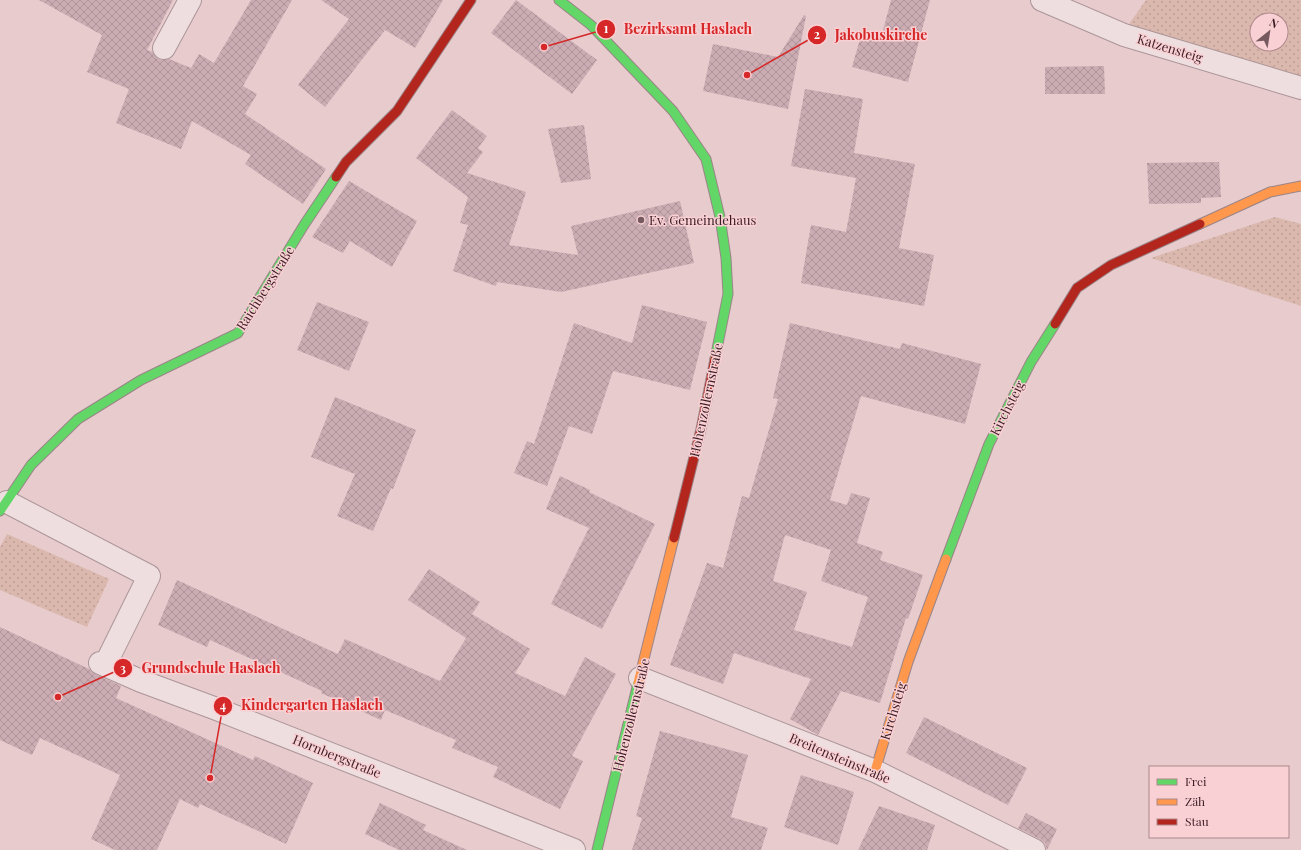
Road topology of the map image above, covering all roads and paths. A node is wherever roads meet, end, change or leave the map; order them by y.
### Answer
1 (190, 0) edge
2 (472, 0) edge
3 (559, 0) edge
4 (1042, 0) edge
5 (164, 48) dead end
6 (1301, 88) edge
7 (1301, 186) edge
8 (3, 506) edge
9 (640, 678) junction
10 (875, 771) junction
11 (574, 850) edge
12 (597, 850) edge
13 (1034, 850) edge

1 - 5 street
2 - 8 street, Raichbergstraße
3 - 9 street, Hohenzollernstraße
4 - 6 street, Katzensteig
7 - 10 street, Kirchsteig
8 - 11 street, Hornbergstraße
9 - 10 street, Breitensteinstraße
9 - 12 street, Hohenzollernstraße
10 - 13 street, Breitensteinstraße

